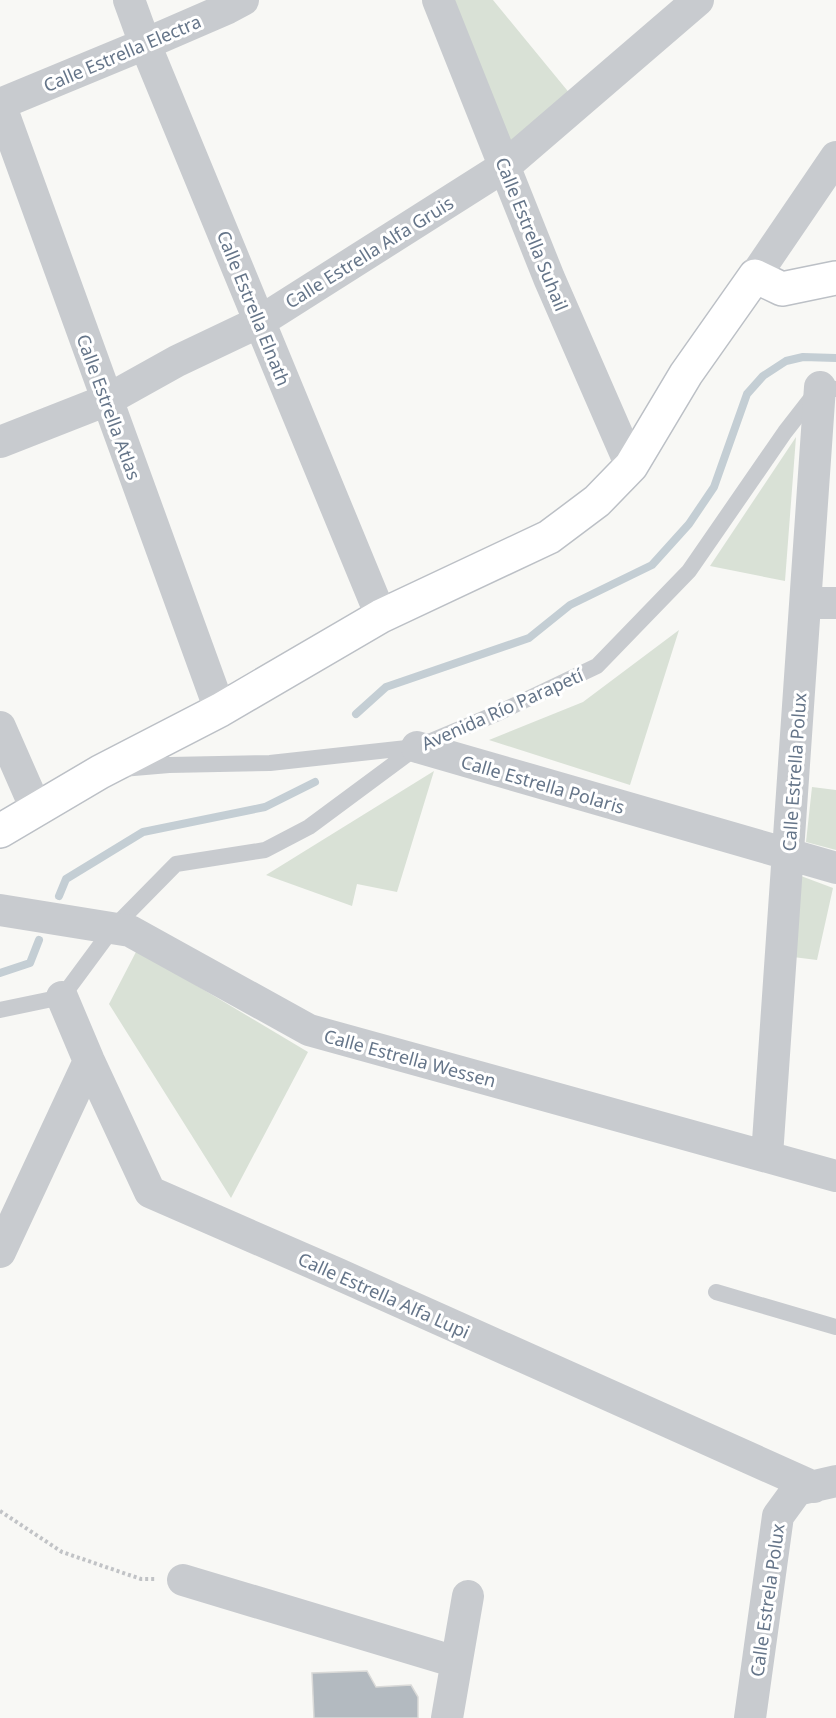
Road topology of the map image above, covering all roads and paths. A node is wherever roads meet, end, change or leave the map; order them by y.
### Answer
1 (129, 0) edge
2 (243, 0) edge
3 (438, 0) edge
4 (698, 0) edge
5 (145, 44) junction
6 (0, 104) edge
7 (836, 157) edge
8 (505, 166) junction
9 (755, 276) junction
10 (836, 278) edge
11 (259, 322) junction
12 (828, 388) edge
13 (106, 400) junction
14 (0, 442) edge
15 (631, 466) junction
16 (821, 603) edge
17 (381, 615) junction
18 (220, 710) junction
19 (0, 727) edge
20 (417, 747) junction
21 (100, 772) junction
22 (36, 809) junction
23 (0, 831) edge
24 (788, 855) junction
25 (836, 868) edge
26 (0, 910) edge
27 (113, 928) junction
28 (62, 997) junction
29 (0, 1010) edge
30 (89, 1061) junction
31 (766, 1156) junction
32 (836, 1176) edge
33 (0, 1252) edge
34 (716, 1292) dead end
35 (836, 1327) edge
36 (825, 1484) edge
37 (0, 1510) edge
38 (183, 1580) joint
39 (468, 1596) dead end
40 (456, 1662) junction
41 (447, 1718) edge
42 (750, 1718) edge

1 - 5 street, Calle Estrella Elnath
2 - 5 street, Calle Estrella Electra
3 - 8 street, Calle Estrella Suhail
4 - 8 street, Calle Estrella Alfa Gruis
5 - 6 street, Calle Estrella Electra
5 - 11 street, Calle Estrella Elnath
6 - 13 street, Calle Estrella Atlas
7 - 9 street
8 - 11 street, Calle Estrella Alfa Gruis
8 - 15 street, Calle Estrella Suhail
9 - 10 street
9 - 15 street
11 - 13 street, Calle Estrella Alfa Gruis
11 - 17 street, Calle Estrella Elnath
12 - 16 street, Calle Estrella Polux
12 - 20 lane, Avenida Río Parapetí
13 - 14 street, Calle Estrella Alfa Gruis
13 - 18 street, Calle Estrella Atlas
15 - 17 street
16 - 24 street, Calle Estrella Polux
17 - 18 street
18 - 21 street
19 - 22 street
20 - 21 lane, Calle Estrella Polaris
20 - 24 street, Calle Estrella Polaris
20 - 27 lane, Avenida Río Parapetí
21 - 22 street
22 - 23 street
24 - 25 street, Calle Estrella Polaris
24 - 31 street, Calle Estrella Polux
26 - 27 street, Calle Estrella Wessen
27 - 28 lane, Avenida Río Parapetí
27 - 31 street, Calle Estrella Wessen
28 - 29 lane
28 - 30 street, Calle Estrella Alfa Lupi
30 - 33 street
30 - 36 street, Calle Estrella Alfa Lupi
31 - 32 street, Calle Estrella Wessen
34 - 35 lane
36 - 42 street, Calle Estrela Polux
37 - 38 path
38 - 40 street
39 - 40 street
40 - 41 street

